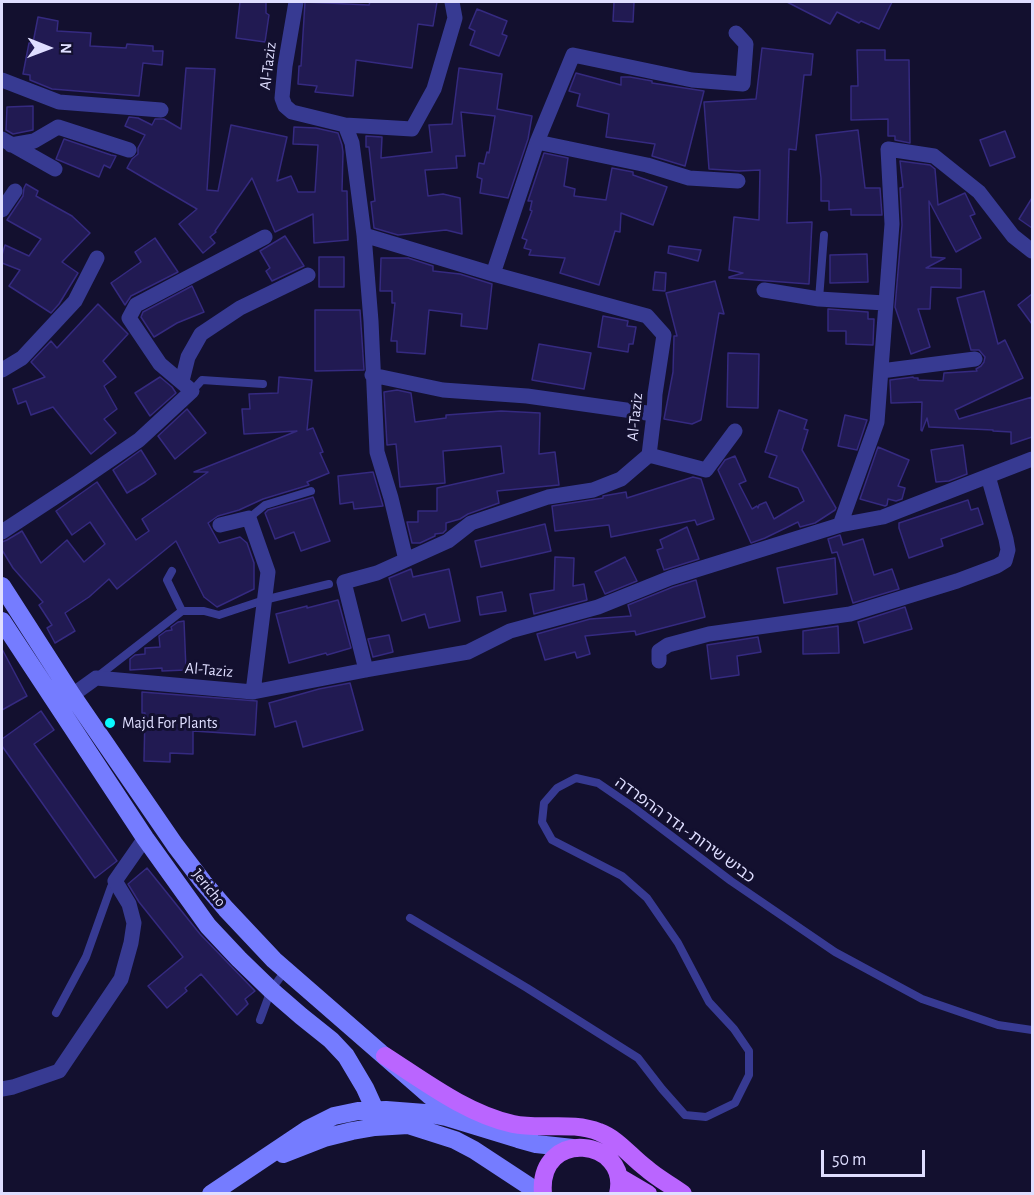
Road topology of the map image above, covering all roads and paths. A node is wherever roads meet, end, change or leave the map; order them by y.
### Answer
1 (296, 2) edge
2 (452, 2) edge
3 (736, 33) dead end
4 (2, 80) edge
5 (161, 110) dead end
6 (345, 125) junction
7 (6, 142) edge
8 (537, 142) junction
9 (129, 150) dead end
10 (55, 169) dead end
11 (738, 181) dead end
12 (15, 191) dead end
13 (2, 210) edge
14 (364, 235) junction
15 (824, 235) dead end
16 (265, 237) dead end
17 (1032, 251) edge
18 (97, 258) dead end
19 (493, 274) junction
20 (308, 275) dead end
21 (764, 290) dead end
22 (819, 299) junction
23 (885, 303) junction
24 (975, 359) dead end
25 (2, 370) edge
26 (880, 371) junction
27 (372, 375) junction
28 (263, 384) dead end
29 (187, 386) junction
30 (654, 414) junction
31 (735, 431) dead end
32 (649, 455) junction
33 (1032, 459) edge
34 (988, 476) junction
35 (311, 491) dead end
36 (249, 518) junction
37 (220, 525) dead end
38 (840, 525) junction
39 (2, 532) edge
40 (406, 560) junction
41 (172, 571) dead end
42 (329, 584) dead end
43 (2, 586) edge
44 (264, 600) junction
45 (182, 611) junction
46 (2, 621) edge
47 (659, 661) dead end
48 (366, 670) junction
49 (96, 678) junction
50 (253, 692) junction
51 (72, 696) junction
52 (57, 706) junction
53 (145, 838) junction
54 (116, 881) junction
55 (410, 918) dead end
56 (286, 969) junction
57 (272, 990) junction
58 (56, 1013) dead end
59 (260, 1020) dead end
60 (1032, 1030) edge
61 (385, 1056) junction
62 (2, 1089) edge
63 (375, 1110) junction
64 (396, 1125) junction
65 (483, 1128) junction
66 (573, 1148) junction
67 (253, 1166) junction
68 (619, 1185) edge
69 (211, 1194) edge
70 (542, 1194) edge
71 (648, 1194) edge
72 (683, 1194) edge

1 - 6 street, Al-Taziz
2 - 6 street, Al-Taziz
3 - 8 street
4 - 5 street
6 - 14 street
7 - 9 street
7 - 10 street
8 - 11 street
8 - 19 street
12 - 13 street
14 - 19 street, Al-Taziz
14 - 27 street
15 - 22 lane
16 - 29 street
17 - 23 street
18 - 25 street
19 - 30 street, Al-Taziz
20 - 29 street
21 - 22 street
22 - 23 street
23 - 26 street
24 - 26 street
26 - 38 street
27 - 30 street
27 - 40 street
28 - 29 lane
29 - 39 street
30 - 32 street, Al-Taziz
31 - 32 street
32 - 40 street, Al-Taziz
33 - 34 street, Al-Taziz
34 - 38 street, Al-Taziz
34 - 47 street
35 - 36 lane
36 - 37 street
36 - 44 street
38 - 48 street, Al-Taziz
40 - 48 street, Al-Taziz
41 - 45 lane
42 - 44 lane
43 - 51 main road, Jericho
44 - 45 lane
44 - 50 street
45 - 49 lane
46 - 52 main road, Jericho
48 - 50 street, Al-Taziz
49 - 50 street, Al-Taziz
49 - 51 street
51 - 52 street
51 - 56 main road, Jericho
52 - 53 main road, Jericho
53 - 54 street
53 - 57 main road, Jericho
54 - 58 lane
54 - 62 street
55 - 60 lane, כביש שירות - גדר ההפרדה
56 - 57 lane
56 - 61 main road, Jericho
57 - 59 lane
57 - 63 main road, Jericho
61 - 65 main road, Jericho
61 - 72 main road
63 - 64 main road, Jericho
63 - 65 main road
63 - 67 main road
64 - 67 main road
64 - 70 main road
65 - 66 main road
66 - 68 main road
66 - 70 main road
67 - 69 main road
68 - 71 main road

